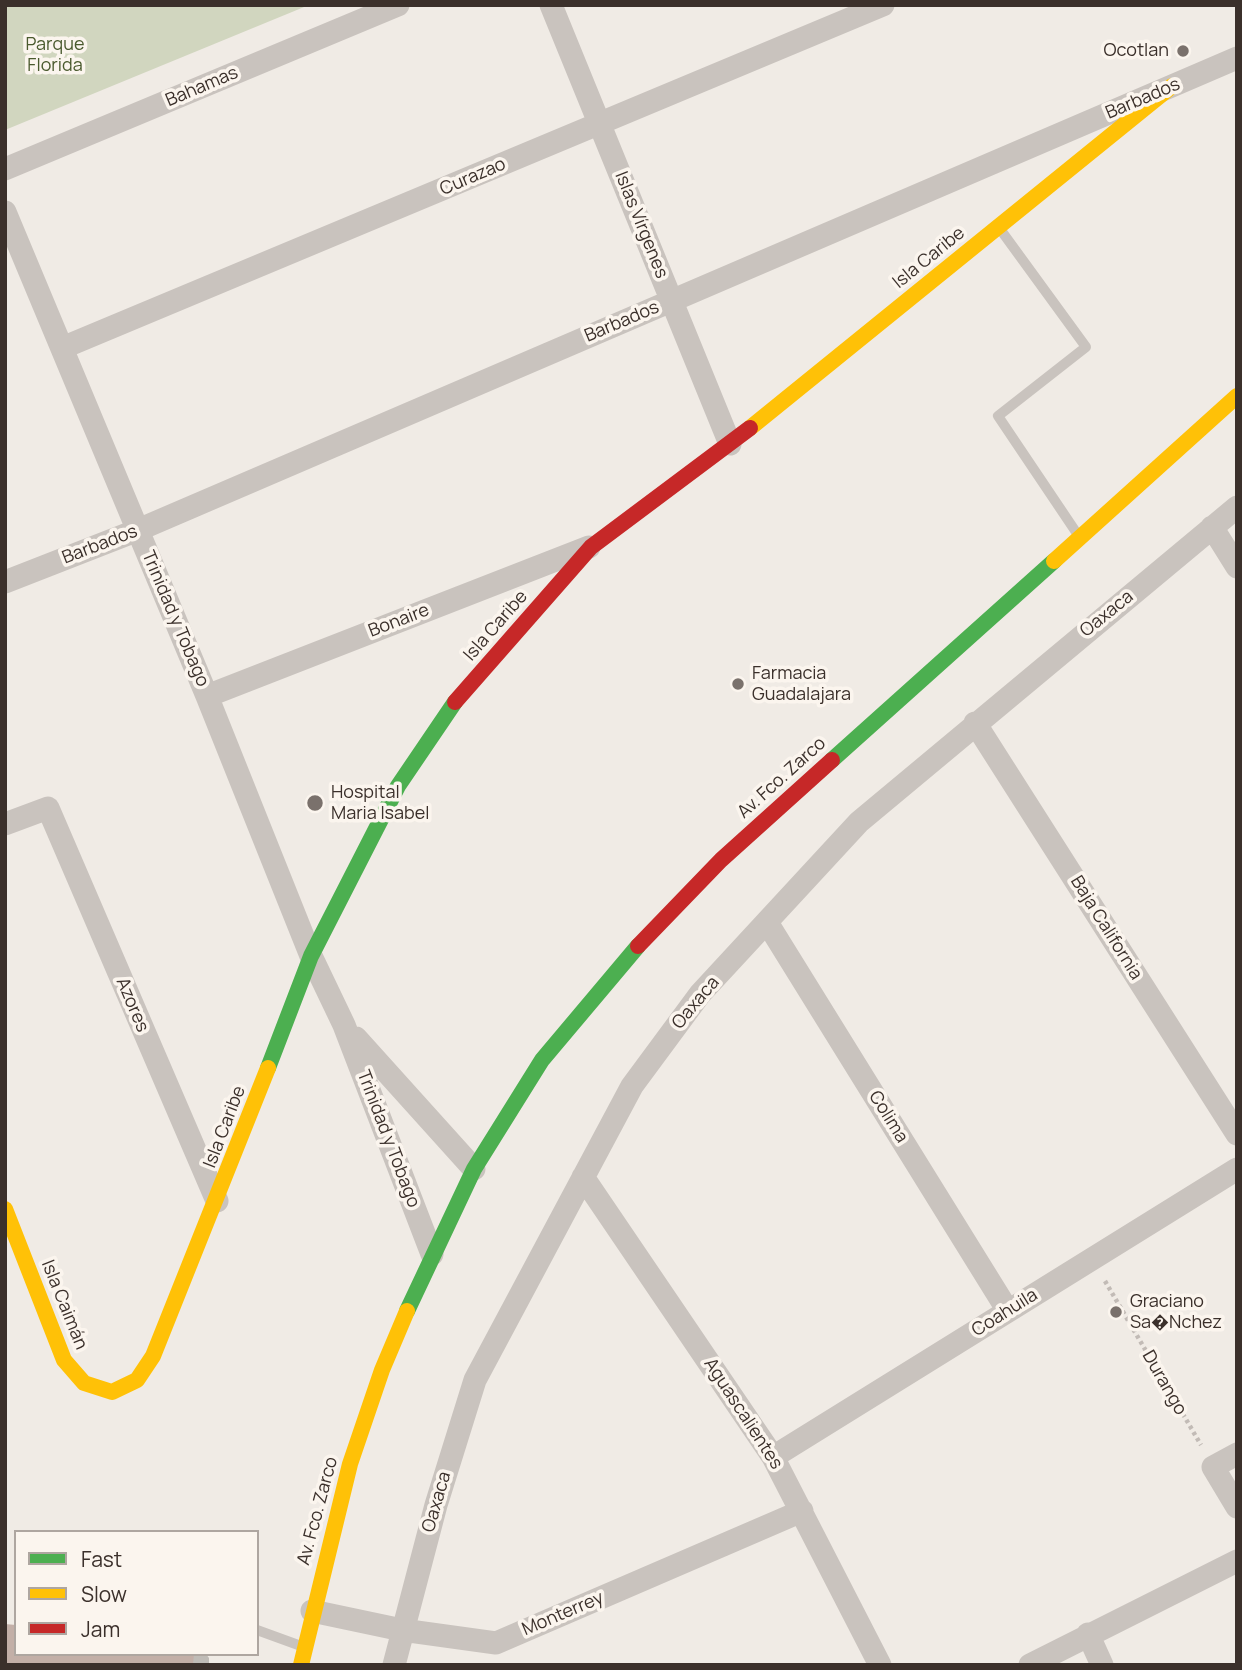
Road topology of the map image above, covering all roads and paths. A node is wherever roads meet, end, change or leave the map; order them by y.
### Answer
1 (398, 5) edge
2 (551, 5) edge
3 (883, 5) edge
4 (1237, 58) edge
5 (1172, 86) junction
6 (600, 124) junction
7 (5, 169) edge
8 (5, 212) edge
9 (998, 227) junction
10 (672, 301) junction
11 (62, 348) junction
12 (1237, 396) edge
13 (730, 444) junction
14 (1237, 507) edge
15 (1212, 527) junction
16 (138, 530) junction
17 (1080, 537) junction
18 (591, 547) junction
19 (1237, 567) edge
20 (5, 582) edge
21 (207, 696) junction
22 (975, 723) junction
23 (5, 824) edge
24 (768, 924) junction
25 (311, 956) junction
26 (344, 1025) junction
27 (1237, 1134) edge
28 (474, 1169) junction
29 (1237, 1169) edge
30 (583, 1177) junction
31 (217, 1201) junction
32 (5, 1209) edge
33 (432, 1254) junction
34 (1092, 1259) junction
35 (1008, 1311) junction
36 (112, 1392) joint
37 (1237, 1454) edge
38 (773, 1457) junction
39 (1213, 1467) junction
40 (1237, 1507) edge
41 (802, 1511) junction
42 (1237, 1561) edge
43 (312, 1611) junction
44 (402, 1630) junction
45 (259, 1631) edge
46 (1088, 1634) junction
47 (304, 1647) junction
48 (301, 1665) edge
49 (394, 1665) edge
50 (880, 1665) edge
51 (1030, 1665) edge
52 (1102, 1665) edge

1 - 7 street, Bahamas
2 - 6 street, Islas Vírgenes
3 - 6 street, Curazao
4 - 5 street, Barbados
5 - 9 street, Isla Caribe
5 - 10 street, Barbados
6 - 10 street, Islas Vírgenes
6 - 11 street, Curazao
8 - 11 street, Trinidad y Tobago
9 - 13 street, Isla Caribe
9 - 17 lane
10 - 13 street, Islas Vírgenes
10 - 16 street, Barbados
11 - 16 street, Trinidad y Tobago
12 - 17 street, Av. Fco. Zarco
13 - 18 street, Isla Caribe
14 - 15 street, Oaxaca
15 - 19 street
15 - 22 street, Oaxaca
16 - 20 street, Barbados
16 - 21 street, Trinidad y Tobago
17 - 28 street, Av. Fco. Zarco
18 - 21 street, Bonaire
18 - 25 street, Isla Caribe
21 - 25 street, Trinidad y Tobago
22 - 24 street, Oaxaca
22 - 27 street, Baja California
23 - 31 street, Azores
24 - 30 street, Oaxaca
24 - 35 street, Colima
25 - 26 street, Trinidad y Tobago
25 - 31 street, Isla Caribe
26 - 28 street, Trinidad y Tobago
26 - 33 street, Trinidad y Tobago
28 - 33 street, Av. Fco. Zarco
29 - 34 street, Coahuila
30 - 38 street, Aguascalientes
30 - 44 street, Oaxaca
31 - 36 street, Isla Caribe
32 - 36 street, Isla Caimán
33 - 43 street, Av. Fco. Zarco
34 - 35 street, Coahuila
34 - 39 path, Durango
35 - 38 street, Coahuila
37 - 39 street
38 - 41 street, Aguascalientes
39 - 40 street
41 - 44 street, Monterrey
41 - 50 street, Aguascalientes
42 - 46 street
43 - 44 street, Monterrey
43 - 47 street, Av. Fco. Zarco
44 - 49 street, Oaxaca
45 - 47 lane
46 - 51 street
46 - 52 street
47 - 48 street, Av. Fco. Zarco

